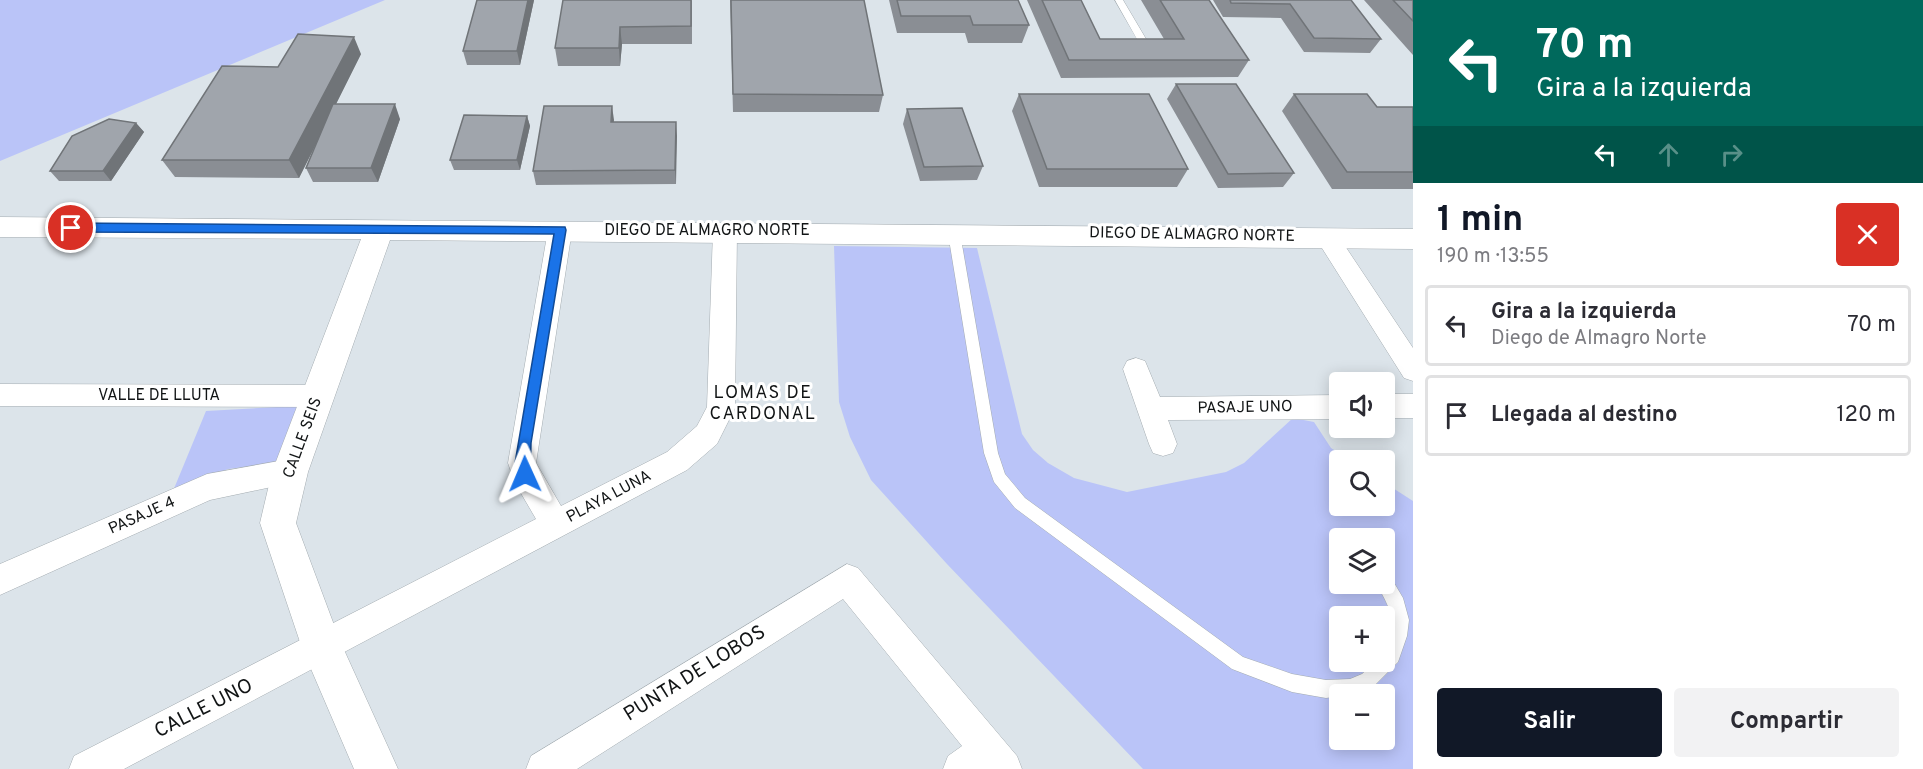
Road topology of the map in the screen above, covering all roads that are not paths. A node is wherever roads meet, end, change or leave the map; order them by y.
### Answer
1 (1119, 0) edge
2 (1121, 44) edge
3 (0, 227) edge
4 (379, 230) junction
5 (560, 230) junction
6 (725, 231) junction
7 (954, 232) junction
8 (1327, 237) junction
9 (1413, 239) edge
10 (1136, 369) dead end
11 (1413, 370) edge
12 (0, 395) edge
13 (318, 396) junction
14 (1395, 406) edge
15 (1413, 406) edge
16 (1329, 407) edge
17 (1150, 409) junction
18 (1163, 444) dead end
19 (290, 472) junction
20 (556, 525) junction
21 (0, 580) edge
22 (1392, 594) edge
23 (322, 648) junction
24 (984, 763) edge
25 (87, 769) edge
26 (376, 769) edge
27 (543, 769) edge

1 - 2 lane
3 - 4 street, DIEGO DE ALMAGRO NORTE
4 - 5 street, DIEGO DE ALMAGRO NORTE
4 - 13 street, CALLE SEIS
5 - 6 street, DIEGO DE ALMAGRO NORTE
5 - 20 street
6 - 7 street, DIEGO DE ALMAGRO NORTE
6 - 20 street, PLAYA LUNA
7 - 8 street, DIEGO DE ALMAGRO NORTE
7 - 22 lane
8 - 9 street, DIEGO DE ALMAGRO NORTE
8 - 11 street
10 - 17 street
12 - 13 street, VALLE DE LLUTA
13 - 19 street, CALLE SEIS
14 - 15 street
16 - 17 street, PASAJE UNO
17 - 18 street
19 - 21 street, PASAJE 4
19 - 23 street, CALLE SEIS
20 - 23 street, PLAYA LUNA
23 - 25 street, CALLE UNO
23 - 26 street, CALLE SEIS
24 - 27 street, PUNTA DE LOBOS

